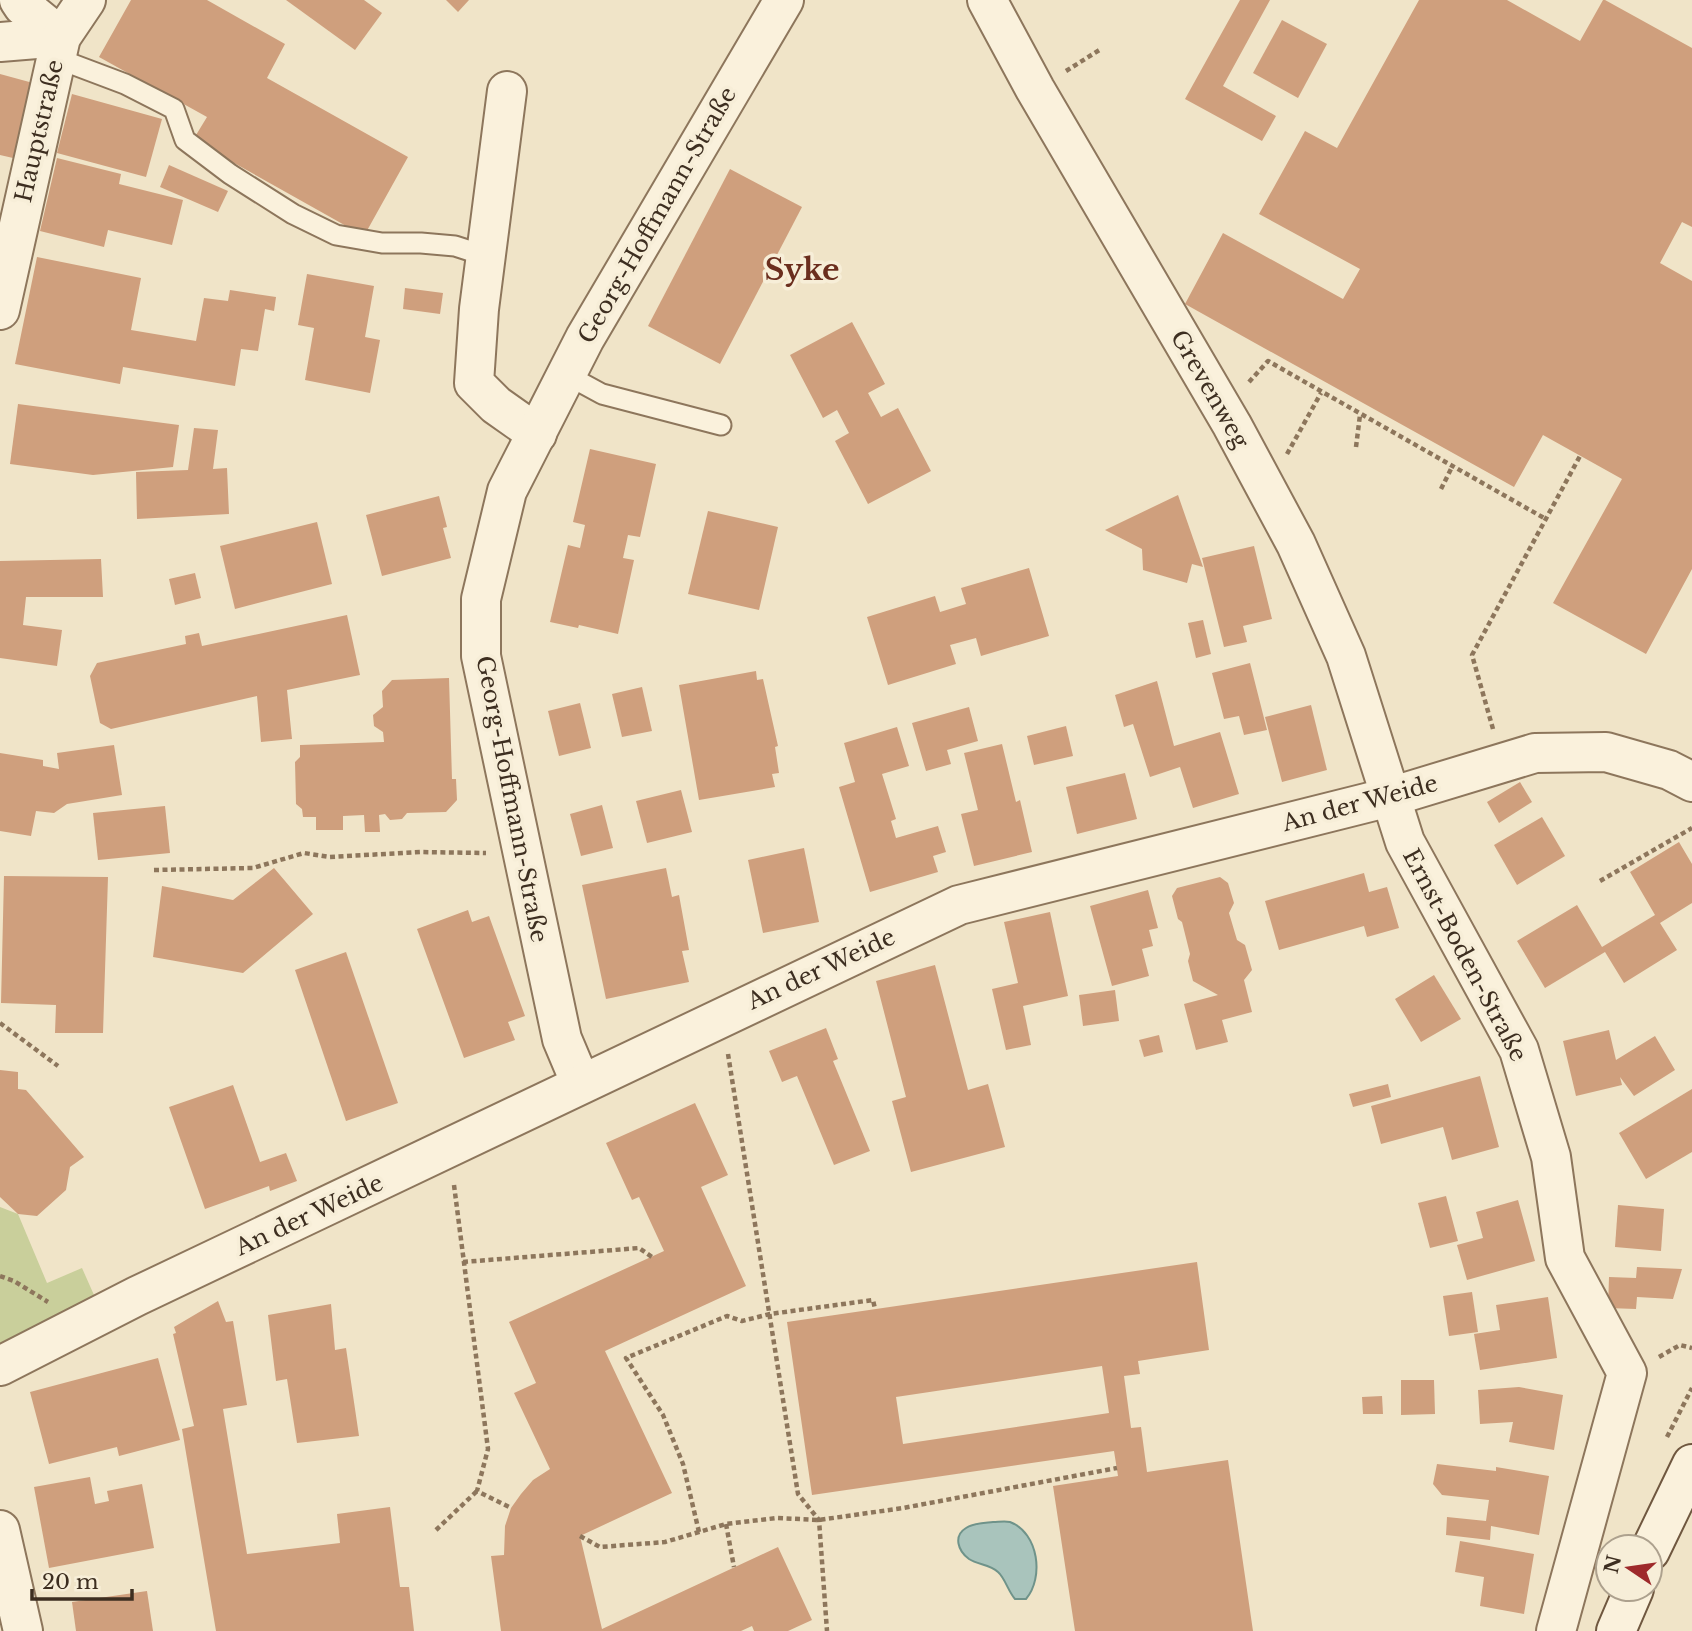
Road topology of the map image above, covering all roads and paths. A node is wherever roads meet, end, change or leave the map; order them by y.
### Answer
1 (19, 0) edge
2 (86, 0) edge
3 (784, 0) edge
4 (987, 0) edge
5 (0, 42) edge
6 (59, 47) junction
7 (507, 91) dead end
8 (486, 256) junction
9 (0, 310) edge
10 (1268, 362) dead end
11 (566, 375) junction
12 (1321, 393) junction
13 (1360, 415) junction
14 (721, 425) dead end
15 (537, 434) junction
16 (1356, 447) dead end
17 (1580, 456) dead end
18 (1452, 467) junction
19 (1441, 489) dead end
20 (1266, 490) junction
21 (1544, 518) junction
22 (1503, 763) junction
23 (1692, 782) edge
24 (1390, 797) junction
25 (1692, 828) edge
26 (487, 853) dead end
27 (154, 870) dead end
28 (1600, 881) dead end
29 (722, 1016) junction
30 (0, 1023) edge
31 (58, 1066) dead end
32 (581, 1084) junction
33 (449, 1149) junction
34 (652, 1257) dead end
35 (463, 1262) junction
36 (0, 1276) edge
37 (875, 1309) dead end
38 (770, 1314) junction
39 (73, 1328) junction
40 (0, 1366) edge
41 (1692, 1464) edge
42 (1117, 1468) dead end
43 (477, 1491) junction
44 (512, 1508) dead end
45 (819, 1520) junction
46 (726, 1524) junction
47 (0, 1530) edge
48 (436, 1531) dead end
49 (699, 1532) junction
50 (1659, 1533) edge
51 (580, 1536) dead end
52 (734, 1567) dead end
53 (1628, 1603) edge
54 (23, 1631) edge
55 (827, 1631) edge
56 (1556, 1631) edge
57 (1616, 1631) edge

1 - 6 street
2 - 6 street, Hauptstraße
3 - 11 street, Georg-Hoffmann-Straße
4 - 20 street, Grevenweg
5 - 6 street
6 - 8 lane
6 - 9 street, Hauptstraße
7 - 8 street
8 - 15 street
10 - 12 path
11 - 14 lane
11 - 15 street, Georg-Hoffmann-Straße
12 - 13 path
12 - 20 path
13 - 16 path
13 - 18 path
15 - 32 street, Georg-Hoffmann-Straße
17 - 21 path
18 - 19 path
18 - 21 path
20 - 24 street, Grevenweg
21 - 22 path
22 - 23 street, An der Weide
22 - 24 street, An der Weide
24 - 29 street, An der Weide
24 - 56 street, Ernst-Boden-Straße
25 - 28 path
26 - 27 path
29 - 32 street, An der Weide
29 - 38 path
30 - 31 path
32 - 33 street, An der Weide
33 - 35 path
33 - 39 street, An der Weide
34 - 35 path
35 - 43 path
36 - 39 path
37 - 38 path
38 - 45 path
38 - 49 path
39 - 40 street, An der Weide
41 - 50 street
42 - 45 path
43 - 44 path
43 - 48 path
45 - 46 path
45 - 55 path
46 - 49 path
46 - 52 path
47 - 54 street
49 - 51 path
53 - 57 street

